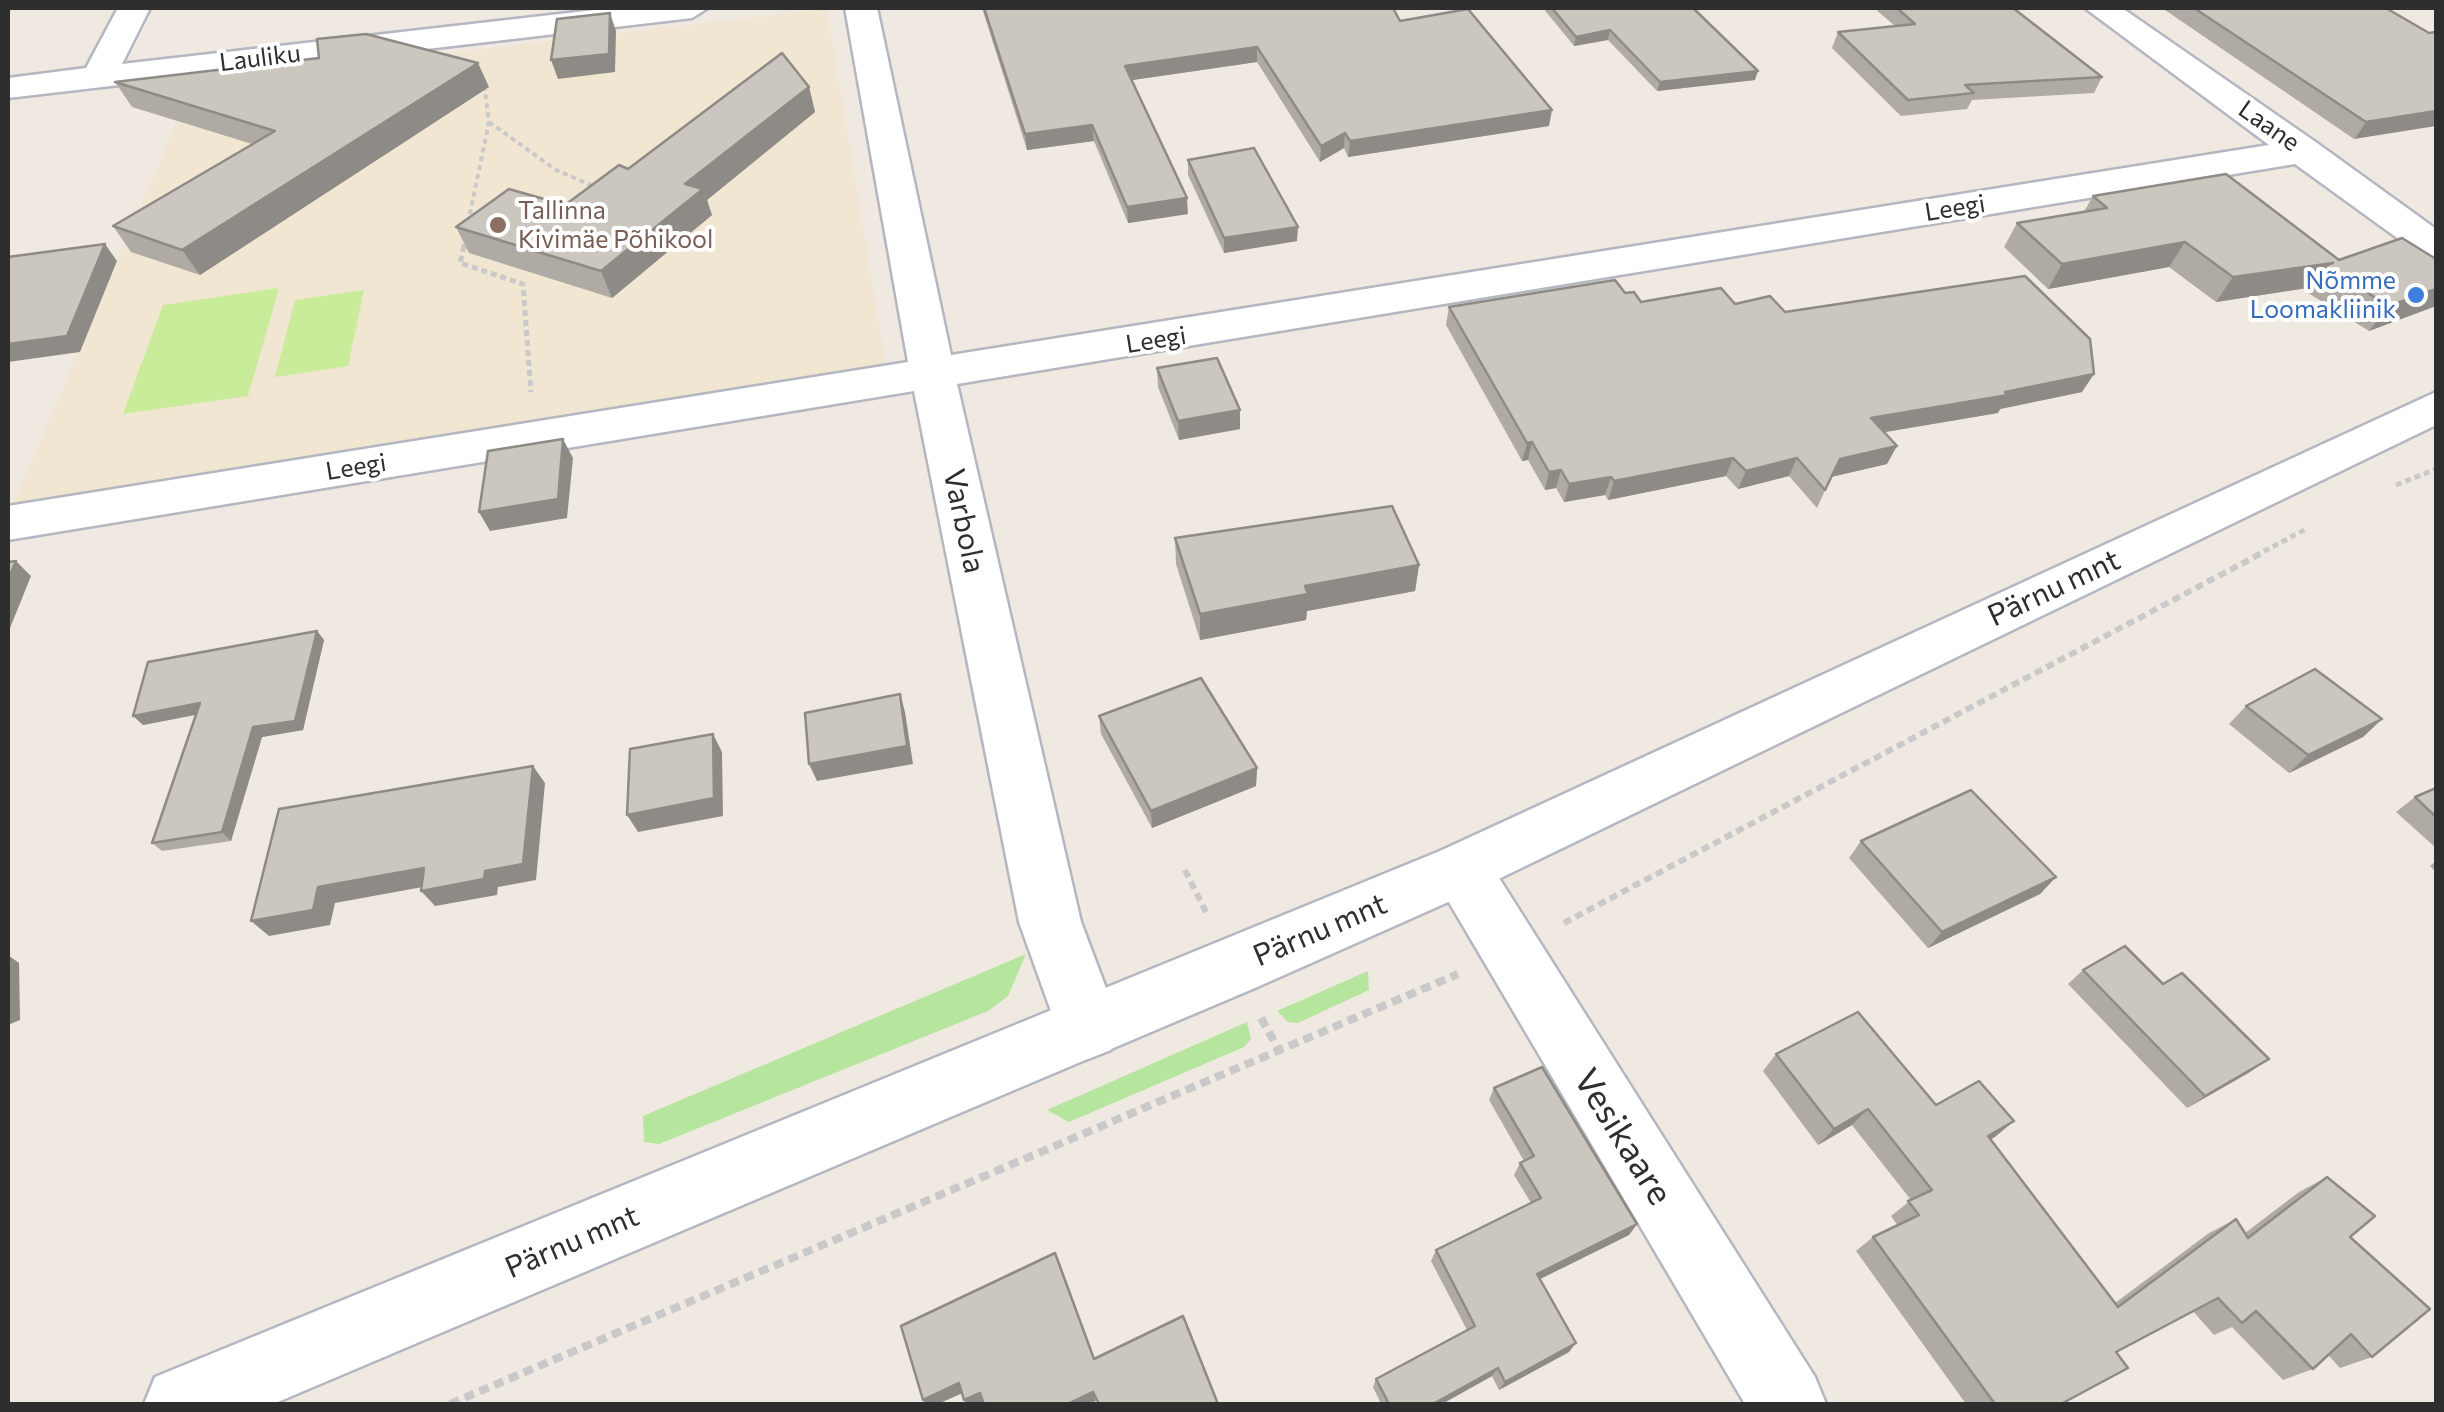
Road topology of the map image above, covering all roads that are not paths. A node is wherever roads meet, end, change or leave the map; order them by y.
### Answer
1 (134, 8) edge
2 (692, 8) edge
3 (861, 8) edge
4 (2100, 8) edge
5 (98, 78) junction
6 (8, 88) edge
7 (2304, 151) junction
8 (2436, 247) edge
9 (932, 376) junction
10 (2436, 408) edge
11 (8, 523) edge
12 (1461, 868) junction
13 (1088, 1028) junction
14 (182, 1404) edge
15 (1788, 1404) edge

1 - 5 street
2 - 5 street, Lauliku
3 - 9 street, Varbola
4 - 7 street, Laane
5 - 6 street, Lauliku
7 - 8 street, Laane
7 - 9 street, Leegi
9 - 11 street, Leegi
9 - 13 street, Varbola
10 - 12 street, Pärnu mnt
12 - 13 street, Pärnu mnt
12 - 15 street, Vesikaare
13 - 14 street, Pärnu mnt

